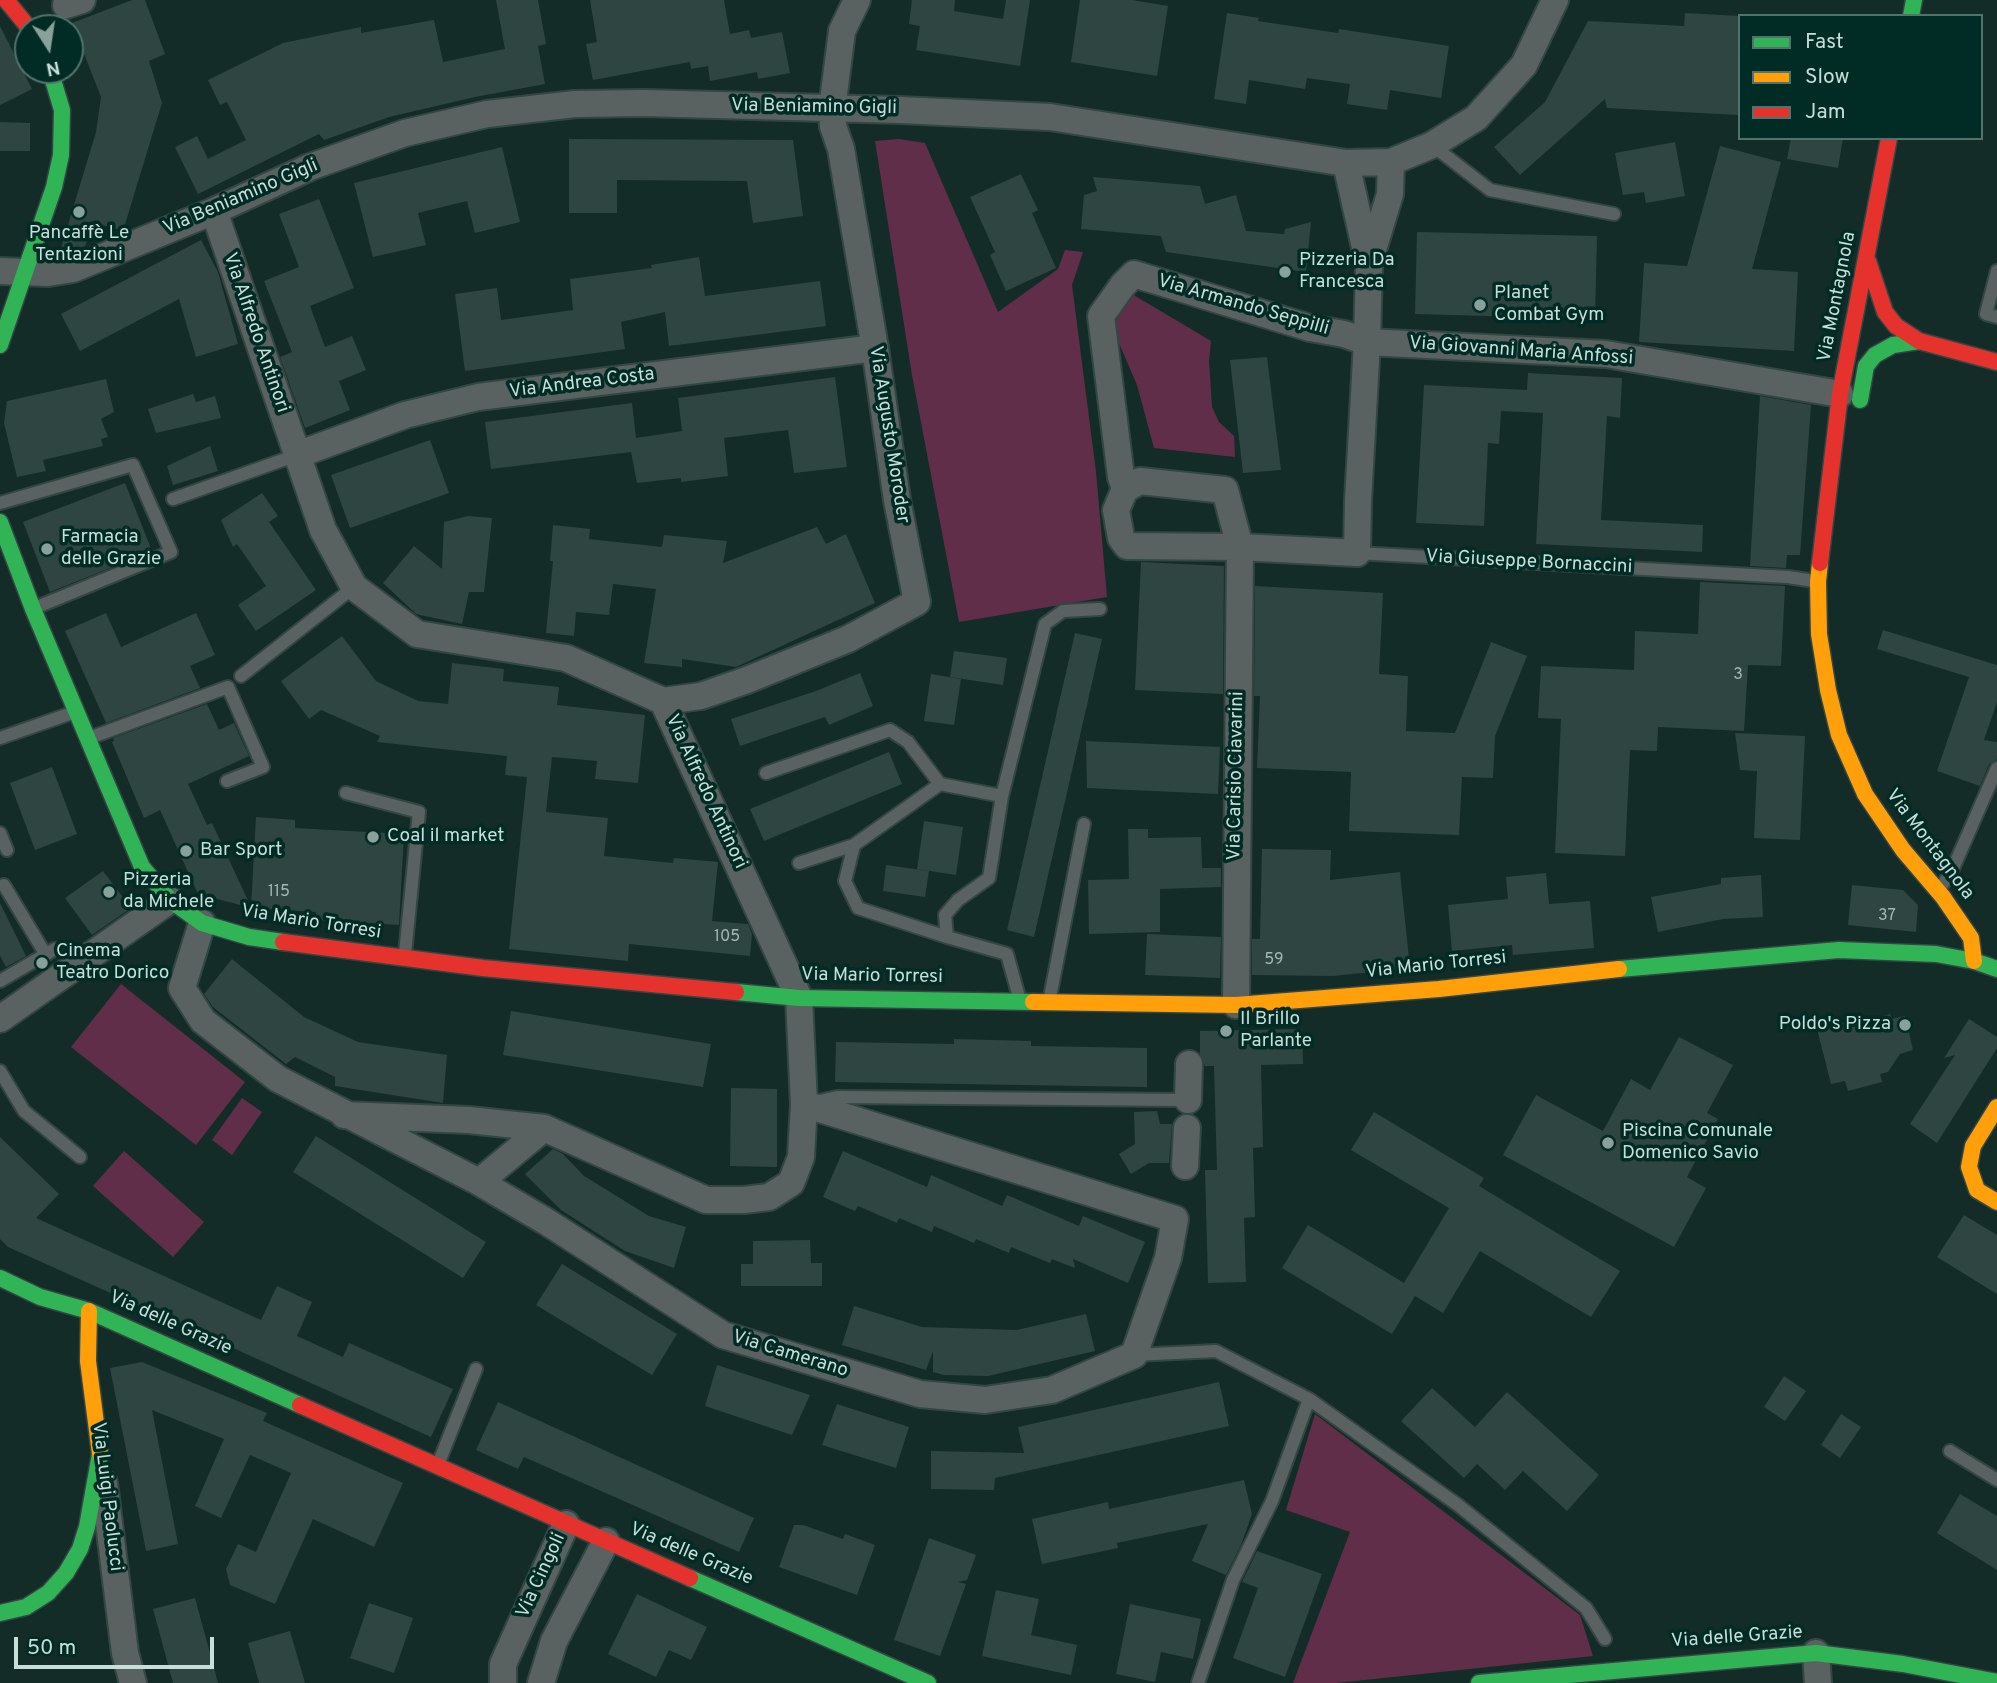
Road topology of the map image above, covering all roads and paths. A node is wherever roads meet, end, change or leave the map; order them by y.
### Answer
1 (857, 0) edge
2 (1555, 0) edge
3 (54, 84) edge
4 (832, 108) junction
5 (1889, 140) edge
6 (1432, 145) junction
7 (1391, 162) junction
8 (1346, 163) junction
9 (214, 211) junction
10 (1614, 214) dead end
11 (1867, 256) junction
12 (1369, 264) junction
13 (1997, 271) edge
14 (12, 272) edge
15 (1997, 317) edge
16 (1919, 341) junction
17 (1367, 342) junction
18 (0, 345) edge
19 (875, 348) junction
20 (1997, 362) edge
21 (1840, 394) junction
22 (1857, 421) dead end
23 (297, 455) junction
24 (1125, 489) junction
25 (1846, 490) dead end
26 (173, 499) dead end
27 (0, 503) edge
28 (1826, 506) junction
29 (0, 522) edge
30 (1240, 547) junction
31 (1357, 553) junction
32 (1818, 582) junction
33 (354, 587) junction
34 (33, 609) junction
35 (1100, 609) dead end
36 (241, 676) dead end
37 (663, 701) junction
38 (78, 712) junction
39 (0, 738) edge
40 (89, 739) junction
41 (1997, 768) edge
42 (766, 773) dead end
43 (227, 781) dead end
44 (940, 784) junction
45 (346, 793) dead end
46 (1002, 796) junction
47 (1084, 824) dead end
48 (0, 833) edge
49 (854, 845) junction
50 (7, 850) dead end
51 (799, 863) dead end
52 (4, 885) dead end
53 (1937, 891) junction
54 (170, 900) junction
55 (202, 923) junction
56 (947, 937) junction
57 (404, 958) junction
58 (1974, 961) junction
59 (1997, 969) edge
60 (0, 981) edge
61 (799, 998) junction
62 (1020, 1001) junction
63 (1049, 1001) junction
64 (1236, 1005) junction
65 (0, 1019) edge
66 (1189, 1064) dead end
67 (0, 1071) edge
68 (1188, 1100) joint
69 (804, 1104) junction
70 (1997, 1107) edge
71 (344, 1115) junction
72 (544, 1128) junction
73 (1187, 1128) dead end
74 (80, 1157) dead end
75 (1185, 1166) dead end
76 (479, 1182) junction
77 (1997, 1202) edge
78 (0, 1278) edge
79 (89, 1311) junction
80 (1134, 1355) junction
81 (476, 1369) dead end
82 (1309, 1399) junction
83 (1950, 1451) dead end
84 (100, 1454) junction
85 (437, 1465) junction
86 (1997, 1480) edge
87 (566, 1524) junction
88 (606, 1541) junction
89 (0, 1613) edge
90 (518, 1628) junction
91 (1605, 1639) dead end
92 (554, 1641) junction
93 (1816, 1653) junction
94 (1607, 1676) edge
95 (1997, 1682) edge
96 (133, 1683) edge
97 (503, 1683) edge
98 (541, 1683) edge
99 (928, 1683) edge
100 (1198, 1683) edge
101 (1479, 1683) edge
102 (1818, 1683) edge

1 - 4 street, Via Augusto Moroder
2 - 6 street, Via Beniamino Gigli
3 - 14 main road
4 - 8 street, Via Beniamino Gigli
4 - 9 street, Via Beniamino Gigli
4 - 19 street, Via Augusto Moroder
5 - 11 main road, Via Montagnola
6 - 7 street, Via Beniamino Gigli
6 - 10 lane
7 - 8 street, Via Beniamino Gigli
7 - 12 street
8 - 12 street
9 - 14 street, Via Beniamino Gigli
9 - 23 street, Via Alfredo Antinori
11 - 16 main road
11 - 21 main road, Via Montagnola
12 - 17 street
13 - 15 lane
14 - 18 main road
16 - 20 main road
16 - 22 main road
17 - 21 street, Via Giovanni Maria Anfossi
17 - 24 street, Via Armando Seppilli
17 - 31 street
19 - 23 street, Via Andrea Costa
19 - 37 street, Via Augusto Moroder
21 - 28 main road, Via Montagnola
23 - 26 lane
23 - 33 street, Via Alfredo Antinori
24 - 30 street
24 - 30 street, Via Giuseppe Bornaccini
25 - 28 main road
27 - 34 lane
28 - 32 main road, Via Montagnola
29 - 34 main road, Via Mario Torresi
30 - 31 street, Via Giuseppe Bornaccini
30 - 64 street, Via Carisio Ciavarini
31 - 32 lane, Via Giuseppe Bornaccini
32 - 53 main road, Via Montagnola
33 - 36 lane
33 - 37 street, Via Alfredo Antinori
34 - 38 main road, Via Mario Torresi
35 - 46 lane
37 - 61 street, Via Alfredo Antinori
38 - 39 lane
38 - 40 main road, Via Mario Torresi
40 - 43 lane
40 - 54 main road, Via Mario Torresi
41 - 53 lane
42 - 44 lane
44 - 46 lane
44 - 49 lane
45 - 57 lane
46 - 56 lane
47 - 63 lane
48 - 50 lane
49 - 51 lane
49 - 56 lane
52 - 60 lane
53 - 58 main road, Via Montagnola
54 - 55 main road, Via Mario Torresi
54 - 65 street
55 - 57 main road, Via Mario Torresi
55 - 71 street, Via Camerano
56 - 62 lane
57 - 61 main road, Via Mario Torresi
58 - 59 main road, Via Mario Torresi
58 - 64 main road, Via Mario Torresi
61 - 62 main road, Via Mario Torresi
61 - 69 street, Via Camerano
62 - 63 main road, Via Mario Torresi
63 - 64 main road, Via Mario Torresi
66 - 68 street
67 - 74 lane
68 - 69 lane
69 - 72 street, Via Camerano
69 - 80 street
70 - 77 main road
71 - 72 street, Via Camerano
71 - 76 street, Via Camerano
72 - 76 street
73 - 75 street
76 - 80 street, Via Camerano
78 - 79 main road, Via delle Grazie
79 - 84 main road, Via Luigi Paolucci
79 - 85 main road, Via delle Grazie
80 - 82 lane, Via Camerano
81 - 85 lane
82 - 91 lane, Via Camerano
82 - 100 lane
83 - 86 lane
84 - 89 main road
84 - 96 street, Via Luigi Paolucci
85 - 87 main road, Via delle Grazie
87 - 88 main road, Via delle Grazie
87 - 90 street, Via Cingoli
88 - 92 street, Via Cingoli
88 - 99 main road, Via delle Grazie
90 - 92 street, Via Cingoli
90 - 97 street, Via Cingoli
92 - 98 street, Via Cingoli
93 - 94 main road, Via delle Grazie
93 - 95 main road, Via delle Grazie
93 - 102 street
94 - 101 main road, Via delle Grazie

